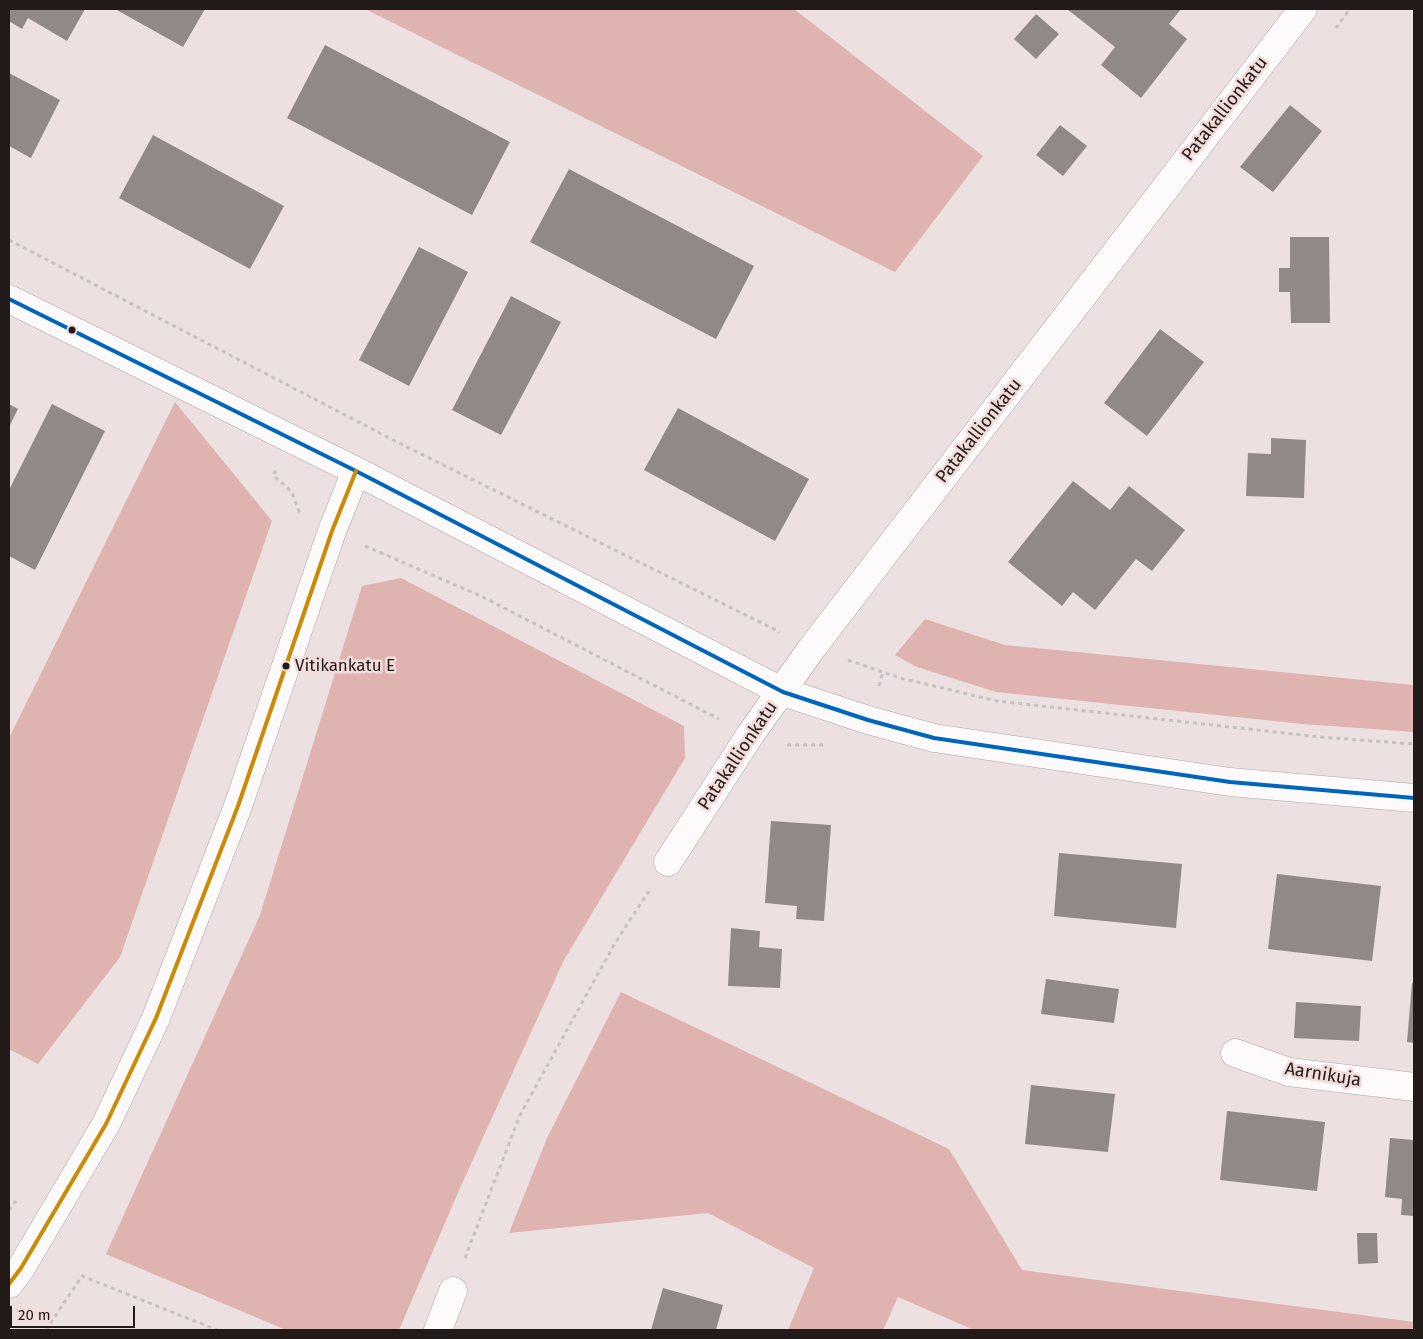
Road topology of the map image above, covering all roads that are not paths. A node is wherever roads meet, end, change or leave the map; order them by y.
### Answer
1 (1292, 12) edge
2 (9, 298) edge
3 (356, 471) junction
4 (783, 692) junction
5 (1414, 798) edge
6 (668, 862) road end
7 (1235, 1053) dead end
8 (1414, 1087) edge
9 (9, 1284) edge
10 (453, 1291) road end
11 (438, 1330) edge

1 - 4 street, Patakallionkatu
2 - 3 street
3 - 4 street
3 - 9 street
4 - 5 street
4 - 6 street, Patakallionkatu
7 - 8 street, Aarnikuja
10 - 11 street

